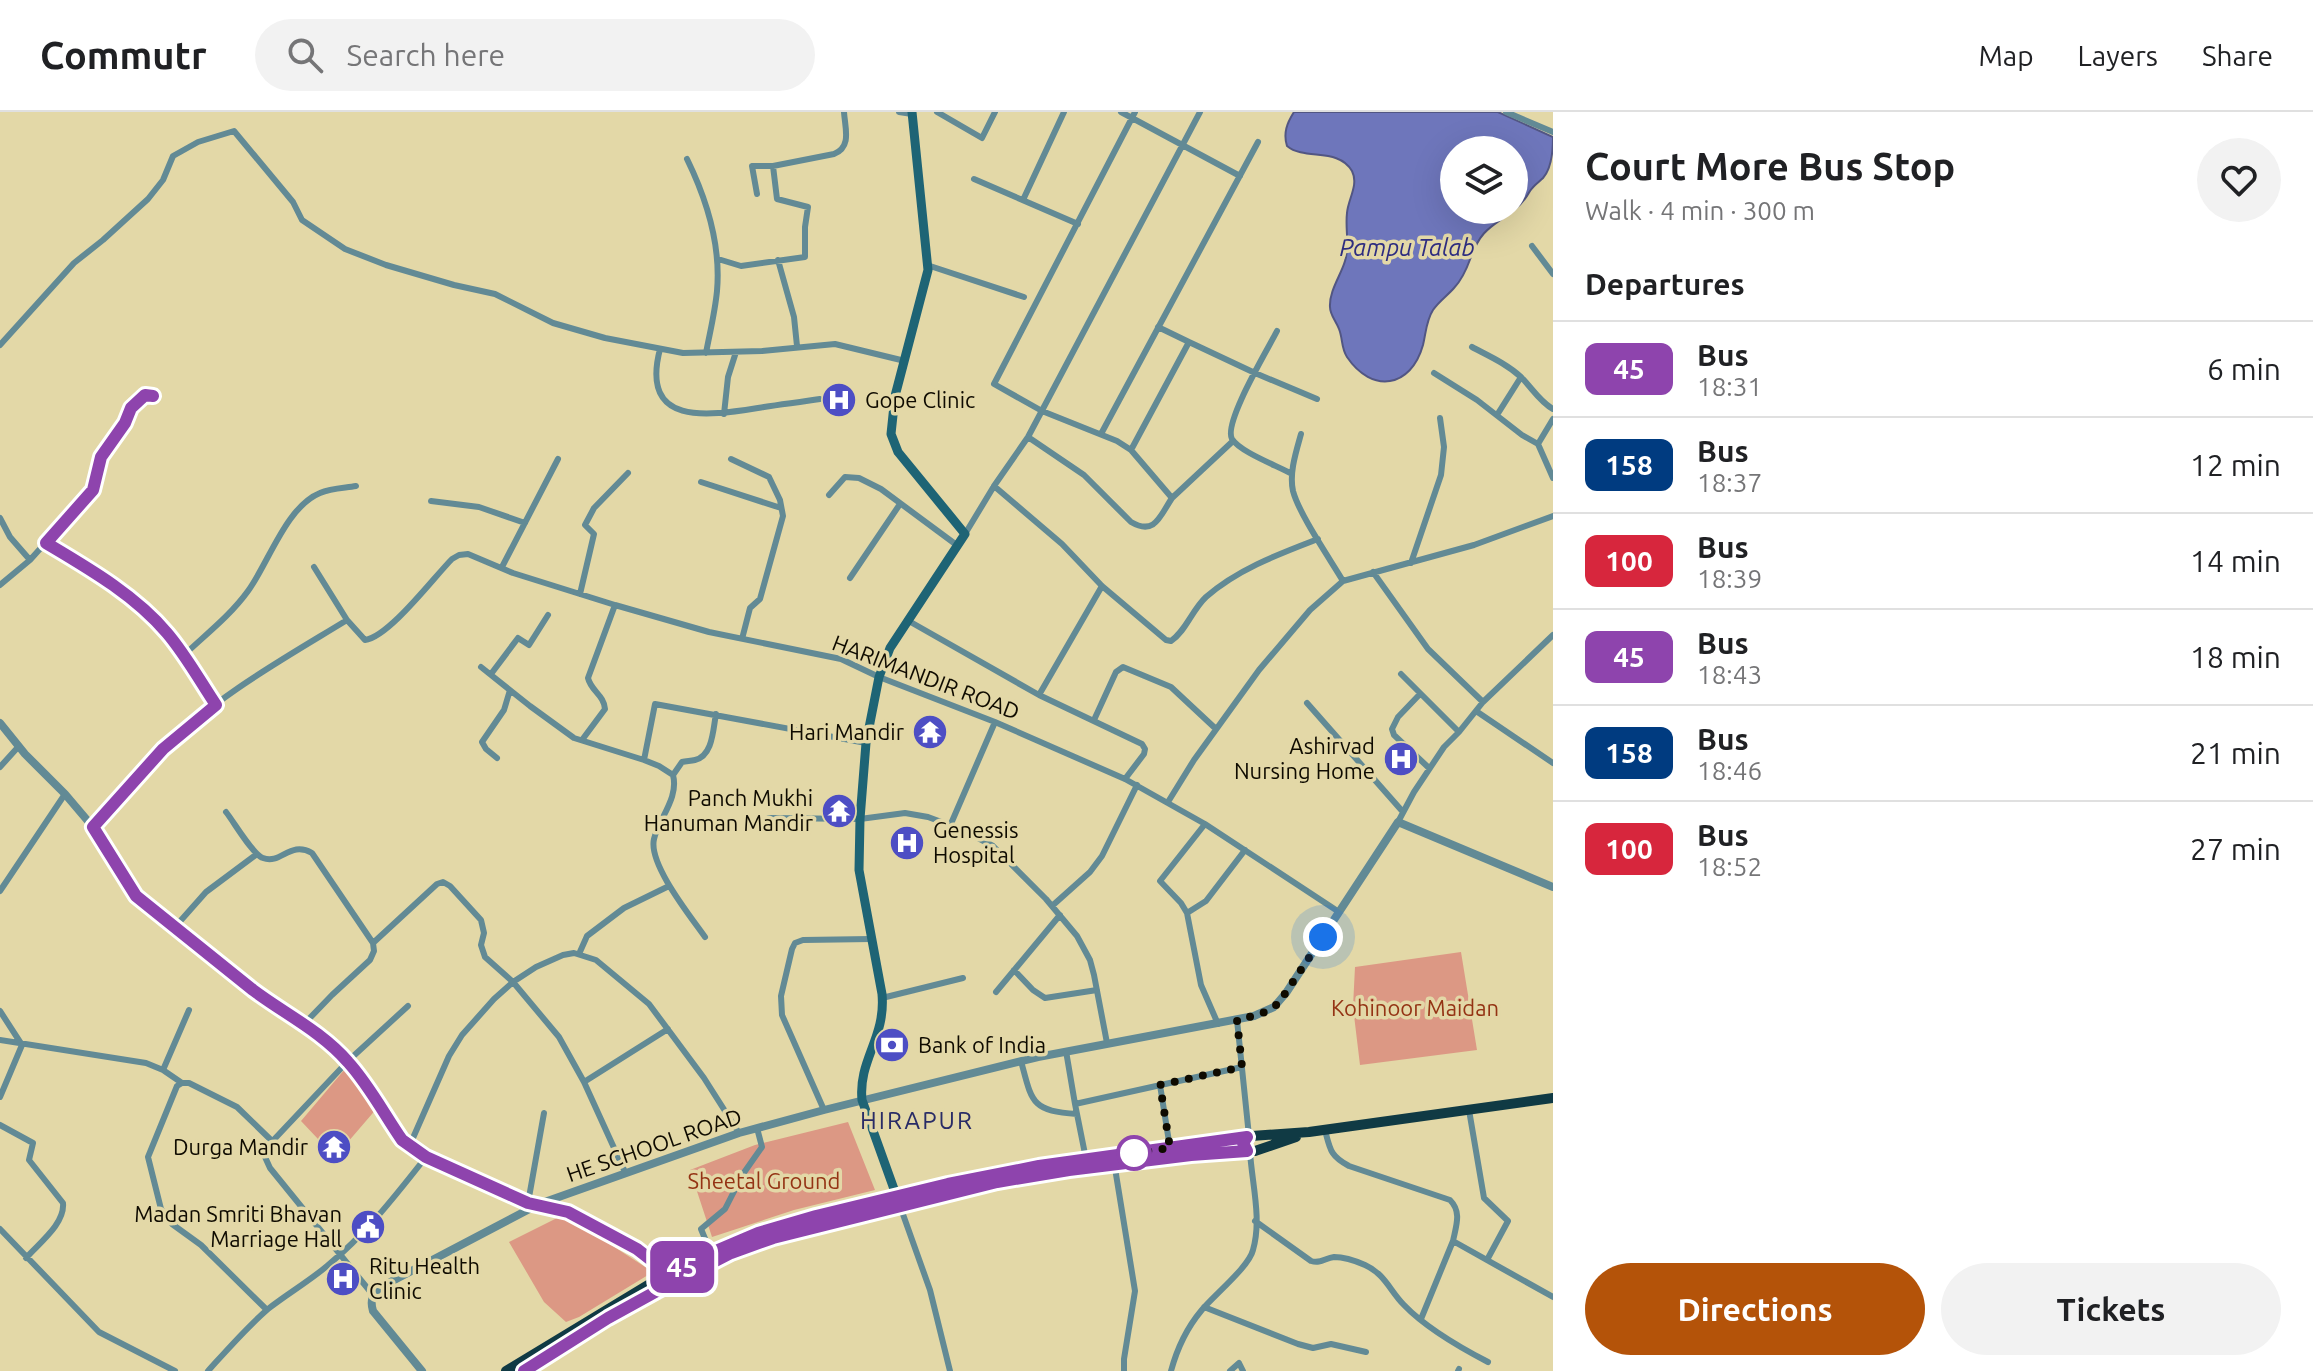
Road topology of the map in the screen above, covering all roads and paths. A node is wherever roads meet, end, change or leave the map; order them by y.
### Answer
1 (844, 112) edge
2 (899, 112) edge
3 (937, 112) edge
4 (995, 112) edge
5 (1064, 112) edge
6 (1121, 112) edge
7 (1200, 112) edge
8 (1506, 112) edge
9 (912, 113) edge
10 (1134, 115) edge
11 (1553, 132) edge
12 (1258, 142) dead end
13 (1183, 147) junction
14 (687, 159) dead end
15 (773, 166) junction
16 (1240, 176) junction
17 (974, 179) dead end
18 (757, 194) dead end
19 (1023, 200) junction
20 (1078, 224) junction
21 (1532, 246) dead end
22 (718, 259) junction
23 (778, 260) junction
24 (927, 265) junction
25 (1553, 274) edge
26 (1024, 297) dead end
27 (1158, 327) junction
28 (1277, 331) dead end
29 (1189, 342) junction
30 (0, 345) edge
31 (797, 346) junction
32 (1472, 347) dead end
33 (660, 349) junction
34 (736, 352) junction
35 (706, 353) junction
36 (905, 361) junction
37 (1255, 373) junction
38 (1434, 373) dead end
39 (1521, 377) junction
40 (153, 396) dead end
41 (820, 399) dead end
42 (1317, 399) dead end
43 (1553, 409) edge
44 (1042, 411) junction
45 (724, 414) junction
46 (1497, 415) junction
47 (1440, 418) dead end
48 (1553, 419) edge
49 (1101, 434) junction
50 (1301, 434) dead end
51 (1028, 437) junction
52 (1233, 441) junction
53 (1538, 444) junction
54 (1131, 450) junction
55 (558, 459) dead end
56 (731, 459) dead end
57 (628, 473) dead end
58 (1292, 474) junction
59 (1553, 478) edge
60 (701, 482) dead end
61 (356, 486) dead end
62 (994, 486) junction
63 (829, 495) dead end
64 (1172, 498) junction
65 (431, 501) dead end
66 (900, 504) junction
67 (781, 508) junction
68 (1553, 516) edge
69 (0, 518) edge
70 (525, 523) junction
71 (965, 534) junction
72 (1318, 539) junction
73 (46, 543) junction
74 (958, 546) junction
75 (30, 560) junction
76 (1411, 563) junction
77 (314, 567) dead end
78 (502, 567) junction
79 (1373, 572) junction
80 (850, 578) dead end
81 (1343, 581) junction
82 (0, 585) edge
83 (1102, 586) junction
84 (580, 594) junction
85 (615, 605) junction
86 (548, 615) dead end
87 (347, 620) junction
88 (907, 620) junction
89 (1553, 635) edge
90 (742, 639) junction
91 (183, 656) junction
92 (481, 667) dead end
93 (491, 674) junction
94 (1401, 674) dead end
95 (879, 677) junction
96 (510, 690) junction
97 (1420, 694) junction
98 (1039, 695) junction
99 (1483, 702) junction
100 (1307, 703) dead end
101 (216, 705) junction
102 (1476, 711) junction
103 (716, 714) junction
104 (1094, 720) junction
105 (995, 722) junction
106 (0, 723) edge
107 (1216, 729) junction
108 (1459, 732) junction
109 (8, 733) junction
110 (582, 740) junction
111 (0, 742) edge
112 (866, 743) junction
113 (19, 746) junction
114 (497, 758) dead end
115 (644, 760) junction
116 (1553, 763) edge
117 (0, 767) edge
118 (1429, 768) junction
119 (673, 775) junction
120 (1125, 779) junction
121 (1137, 785) junction
122 (65, 794) junction
123 (1168, 802) junction
124 (226, 812) dead end
125 (1403, 812) junction
126 (769, 818) dead end
127 (860, 819) junction
128 (1398, 822) junction
129 (1205, 824) junction
130 (950, 826) junction
131 (93, 827) junction
132 (1245, 850) junction
133 (257, 854) junction
134 (669, 886) junction
135 (1553, 887) edge
136 (0, 891) edge
137 (1052, 906) junction
138 (1339, 912) junction
139 (1187, 913) junction
140 (1060, 915) junction
141 (175, 927) junction
142 (705, 937) dead end
143 (871, 939) junction
144 (373, 943) junction
145 (579, 954) junction
146 (1014, 970) junction
147 (963, 978) dead end
148 (513, 982) junction
149 (1097, 990) junction
150 (996, 992) dead end
151 (882, 998) junction
152 (408, 1006) dead end
153 (189, 1010) dead end
154 (0, 1011) edge
155 (1237, 1020) junction
156 (305, 1023) junction
157 (1218, 1024) junction
158 (668, 1029) junction
159 (0, 1040) edge
160 (1107, 1043) junction
161 (22, 1045) junction
162 (1066, 1051) junction
163 (348, 1061) junction
164 (1021, 1061) junction
165 (1242, 1067) junction
166 (163, 1070) junction
167 (584, 1082) junction
168 (182, 1083) junction
169 (1160, 1085) junction
170 (0, 1097) edge
171 (1553, 1098) edge
172 (862, 1100) junction
173 (1075, 1104) junction
174 (824, 1110) junction
175 (1469, 1110) junction
176 (544, 1113) dead end
177 (1077, 1114) junction
178 (0, 1125) edge
179 (757, 1128) junction
180 (1325, 1130) junction
181 (1309, 1132) junction
182 (739, 1133) junction
183 (1249, 1136) junction
184 (271, 1140) junction
185 (409, 1147) junction
186 (1170, 1148) junction
187 (1251, 1152) junction
188 (426, 1157) junction
189 (1086, 1159) junction
190 (1113, 1160) junction
191 (625, 1172) junction
192 (899, 1202) junction
193 (528, 1203) junction
194 (539, 1204) junction
195 (1255, 1221) junction
196 (0, 1229) edge
197 (1453, 1241) junction
198 (711, 1253) junction
199 (340, 1255) junction
200 (26, 1258) junction
201 (1487, 1260) junction
202 (672, 1278) junction
203 (373, 1295) junction
204 (1553, 1297) edge
205 (1204, 1307) junction
206 (267, 1310) junction
207 (1421, 1319) junction
208 (1366, 1352) dead end
209 (1488, 1362) dead end
210 (175, 1371) edge
211 (208, 1371) edge
212 (422, 1371) edge
213 (506, 1371) edge
214 (524, 1371) edge
215 (950, 1371) edge
216 (1124, 1371) edge
217 (1171, 1371) edge
218 (1230, 1371) edge
219 (1243, 1371) edge

1 - 15 street
2 - 9 street
3 - 4 street
5 - 19 street
6 - 10 street
7 - 13 street
8 - 11 street
9 - 24 main road
10 - 13 street
10 - 20 street
12 - 16 street
13 - 16 street
13 - 44 street
14 - 22 street
15 - 18 street
15 - 23 street
16 - 27 street
17 - 19 street
19 - 20 street
20 - 44 street
21 - 25 street
22 - 23 street
22 - 35 street
23 - 31 street
24 - 26 street
24 - 36 main road
27 - 29 street
27 - 49 street
28 - 37 street
29 - 37 street
29 - 54 street
30 - 33 street
31 - 34 street
31 - 36 street
32 - 39 street
33 - 35 street
33 - 45 street
34 - 35 street
34 - 45 street
36 - 71 main road
37 - 42 street
37 - 52 street
38 - 46 street
39 - 43 street
39 - 46 street
40 - 73 street
41 - 45 street
44 - 49 street
44 - 51 street
46 - 53 street
47 - 76 street
48 - 53 street
49 - 54 street
50 - 58 street
51 - 62 street
51 - 64 street
52 - 58 street
52 - 64 street
53 - 59 street
54 - 64 street
55 - 70 street
56 - 67 street
57 - 84 street
58 - 72 street
60 - 67 street
61 - 91 street
62 - 71 street
62 - 83 street
63 - 66 street
65 - 70 street
66 - 74 street
66 - 80 street
67 - 90 street
68 - 76 street
69 - 75 street
70 - 78 street
71 - 74 main road
72 - 81 street
72 - 83 street
73 - 75 street
73 - 91 street
74 - 88 main road
75 - 82 street
76 - 79 street
77 - 87 street
78 - 84 street, HARIMANDIR ROAD
78 - 87 street, HARIMANDIR ROAD
79 - 81 street
79 - 99 street
81 - 107 street
83 - 98 street
84 - 85 street, HARIMANDIR ROAD
85 - 90 street, HARIMANDIR ROAD
85 - 110 street
86 - 93 street
87 - 101 street
88 - 95 main road
88 - 98 street
89 - 99 street
90 - 95 street, HARIMANDIR ROAD
91 - 101 street
92 - 93 street
93 - 96 street
94 - 97 street
95 - 105 street, HARIMANDIR ROAD
95 - 112 main road
96 - 110 street
96 - 114 street
97 - 108 street
97 - 118 street
98 - 104 street
99 - 102 street
100 - 125 street
101 - 131 street
102 - 108 street
102 - 116 street
103 - 112 street
103 - 115 street
103 - 119 street
104 - 107 street
104 - 120 street
105 - 120 street, HARIMANDIR ROAD
105 - 130 street
106 - 109 street
107 - 123 street
108 - 118 street
109 - 111 street
109 - 113 street
110 - 115 street
112 - 127 main road
113 - 117 street
113 - 122 street
115 - 119 street
118 - 125 street
119 - 134 street
120 - 121 street, HARIMANDIR ROAD
121 - 123 street, HARIMANDIR ROAD
121 - 137 street
122 - 131 street
122 - 136 street
123 - 129 street, HARIMANDIR ROAD
124 - 133 street
125 - 128 street
126 - 127 street
127 - 130 street
127 - 143 main road
128 - 135 street
128 - 138 street, HE SCHOOL ROAD
129 - 132 street, HARIMANDIR ROAD
129 - 139 street
130 - 137 street
131 - 141 street
132 - 138 street, HARIMANDIR ROAD
132 - 139 street
133 - 141 street
133 - 144 street
134 - 142 street
134 - 145 street
137 - 140 street
138 - 155 street, HE SCHOOL ROAD
139 - 157 street
140 - 146 street
140 - 149 street
141 - 156 street
143 - 151 main road
143 - 174 street
144 - 148 street
144 - 156 street
145 - 148 street
145 - 158 street
146 - 149 street
146 - 150 street
147 - 151 street
148 - 167 street
148 - 185 street
149 - 160 street
151 - 172 main road
152 - 163 street
153 - 166 street
154 - 161 street
155 - 157 street, HE SCHOOL ROAD
155 - 165 street
156 - 163 street
157 - 160 street, HE SCHOOL ROAD
158 - 167 street
158 - 182 street
159 - 161 street
160 - 162 street, HE SCHOOL ROAD
161 - 166 street
161 - 170 street
162 - 164 street, HE SCHOOL ROAD
162 - 173 street
163 - 184 street
163 - 185 street
164 - 172 street, HE SCHOOL ROAD
164 - 177 street
165 - 169 street
165 - 183 street
166 - 168 street
167 - 191 street
168 - 184 street
168 - 206 street
169 - 173 street
169 - 186 street
171 - 175 highway
172 - 174 street, HE SCHOOL ROAD
172 - 192 main road
173 - 177 street
174 - 179 street, HE SCHOOL ROAD
175 - 180 highway
175 - 201 street
176 - 193 street
177 - 189 street
178 - 200 street
179 - 182 street, HE SCHOOL ROAD
179 - 198 street
180 - 181 highway
180 - 197 street
181 - 183 highway
181 - 187 highway
182 - 191 street, HE SCHOOL ROAD
183 - 186 highway
183 - 187 highway
184 - 199 street
185 - 188 street
186 - 190 highway
187 - 190 highway
187 - 195 street
188 - 193 street
188 - 199 street
189 - 190 highway
189 - 192 highway
190 - 192 highway
190 - 216 street
191 - 194 street, HE SCHOOL ROAD
192 - 198 highway
192 - 202 highway
192 - 215 street
193 - 194 street
194 - 202 street
194 - 203 street, HE SCHOOL ROAD
195 - 205 street
195 - 207 street
196 - 200 street
197 - 201 street
197 - 207 street
198 - 202 highway
199 - 203 street
199 - 206 street
200 - 210 street
201 - 204 street
202 - 213 highway
202 - 214 highway
203 - 212 street
205 - 208 street
205 - 217 street
206 - 211 street
207 - 209 street
218 - 219 street

